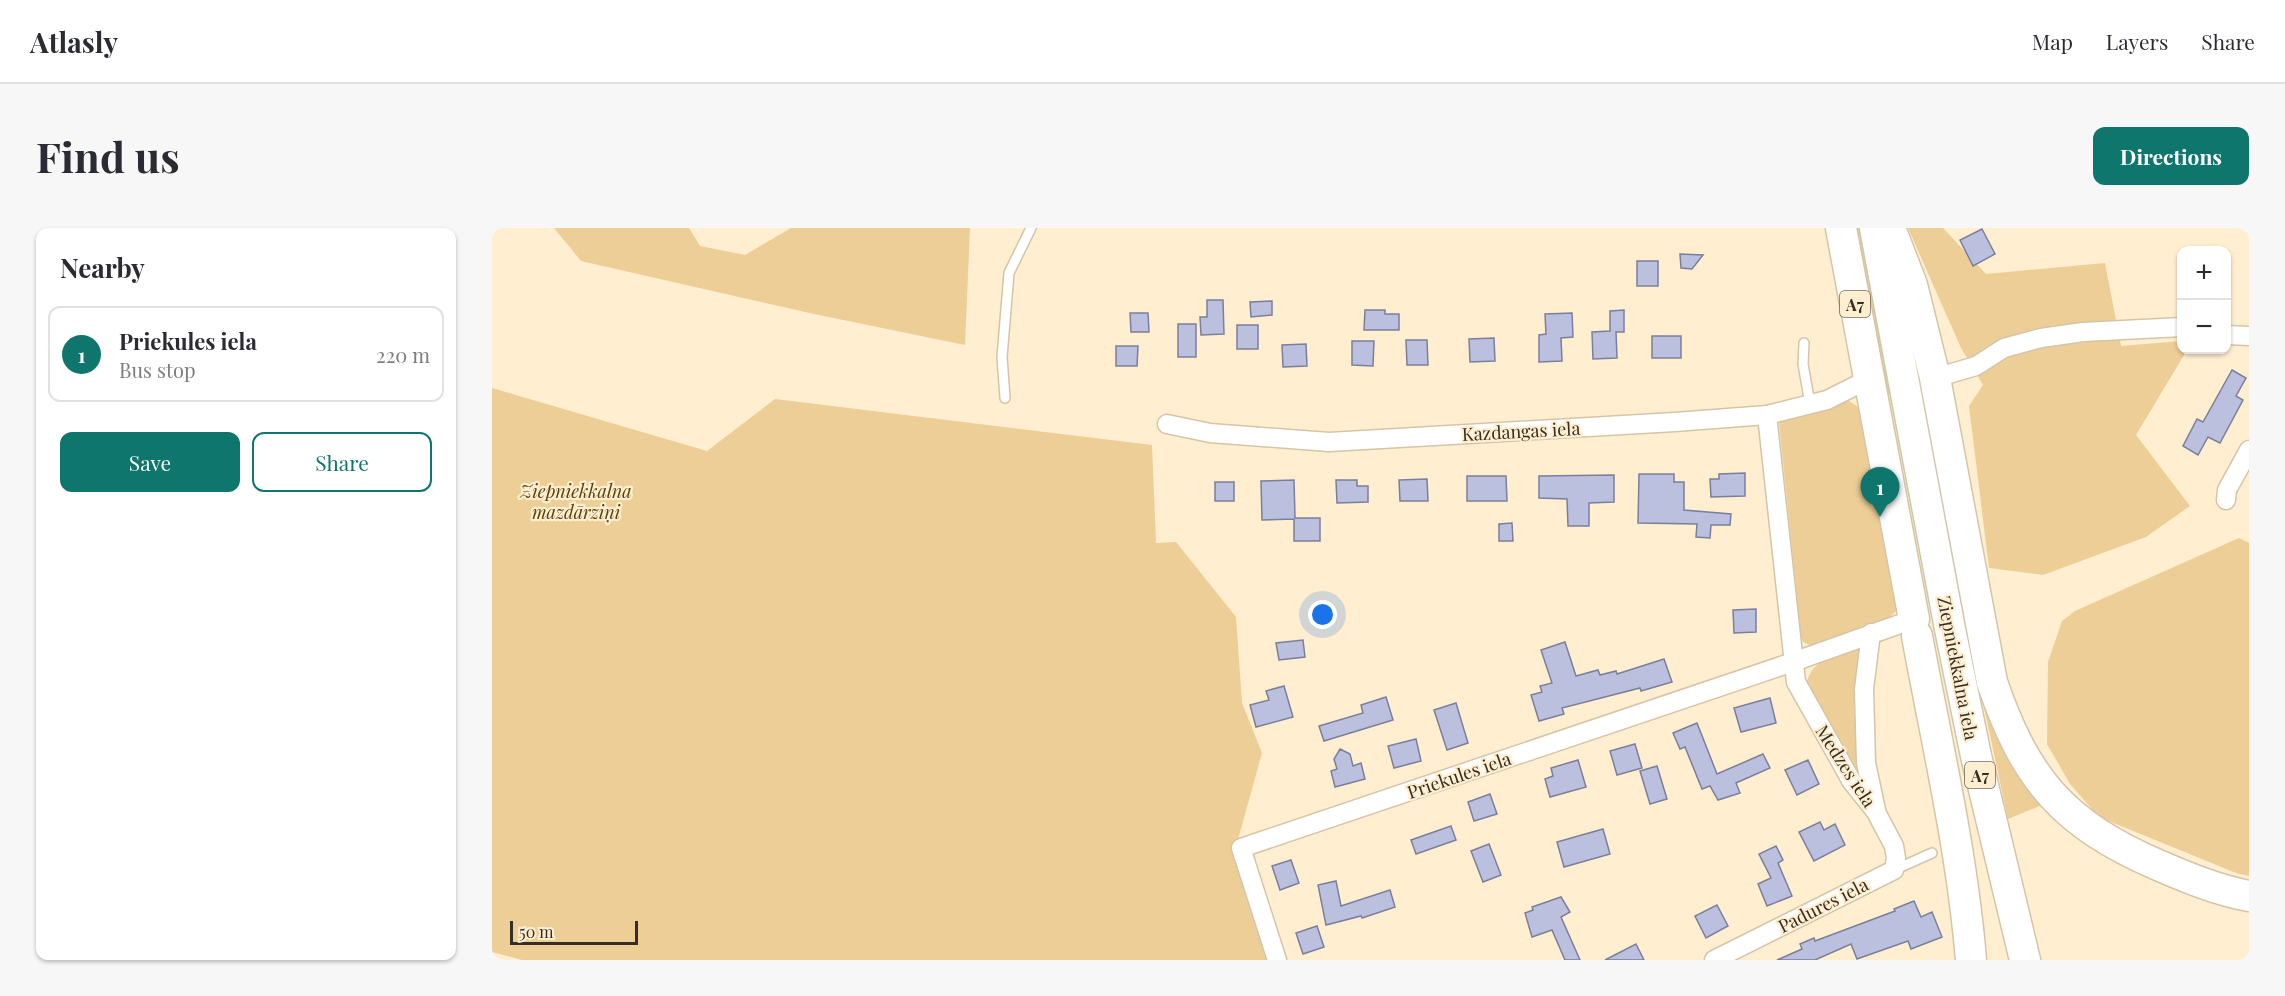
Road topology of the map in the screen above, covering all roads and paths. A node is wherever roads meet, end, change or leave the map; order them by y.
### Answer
1 (1031, 228) edge
2 (1841, 228) edge
3 (1875, 228) edge
4 (1890, 228) edge
5 (2177, 327) edge
6 (1804, 343) dead end
7 (1935, 378) junction
8 (1869, 379) junction
9 (1005, 399) dead end
10 (1810, 404) junction
11 (1767, 415) junction
12 (1167, 424) dead end
13 (1915, 445) junction
14 (2249, 450) edge
15 (2226, 500) dead end
16 (1916, 628) junction
17 (1871, 633) junction
18 (1793, 662) junction
19 (1876, 812) junction
20 (1932, 853) dead end
21 (1894, 870) junction
22 (2249, 896) edge
23 (1277, 960) edge
24 (1714, 960) edge
25 (1971, 960) edge
26 (2025, 960) edge

1 - 9 lane
2 - 8 highway, Ziepniekkalna iela / A7
3 - 13 highway, Ziepniekkalna iela / A7
4 - 7 highway
5 - 7 street
6 - 10 lane
7 - 22 highway
8 - 10 street, Kazdangas iela
8 - 13 highway, Ziepniekkalna iela / A7
8 - 16 highway, Ziepniekkalna iela / A7
10 - 11 street, Kazdangas iela
11 - 12 street, Kazdangas iela
11 - 18 street, Medzes iela
13 - 26 highway, Ziepniekkalna iela / A7
14 - 15 street
16 - 17 street, Priekules iela
16 - 25 highway, Ziepniekkalna iela / A7
17 - 18 street, Priekules iela
17 - 19 street
18 - 19 street, Medzes iela
18 - 23 street, Priekules iela
19 - 21 street, Medzes iela
20 - 21 lane, Padures iela
21 - 24 street, Padures iela

